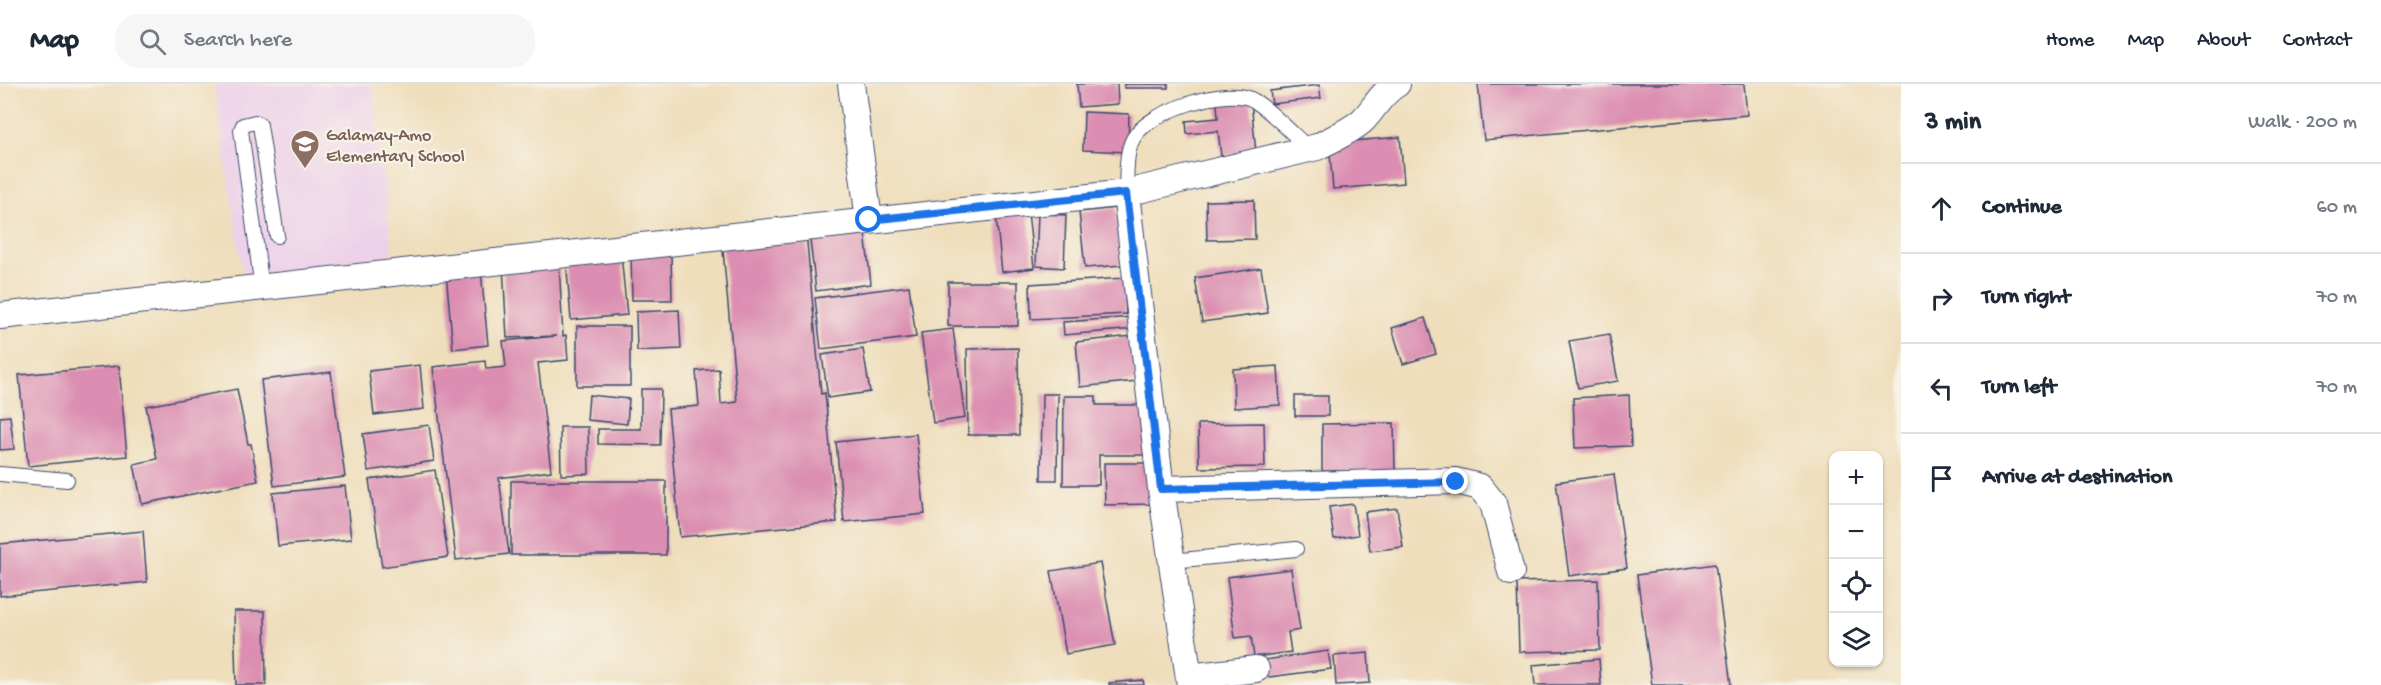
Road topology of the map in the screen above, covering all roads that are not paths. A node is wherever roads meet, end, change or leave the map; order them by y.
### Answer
1 (851, 84) edge
2 (1397, 84) edge
3 (1309, 149) junction
4 (1126, 193) junction
5 (869, 220) junction
6 (277, 236) dead end
7 (262, 289) junction
8 (0, 316) edge
9 (0, 474) edge
10 (67, 480) dead end
11 (1161, 489) junction
12 (1296, 549) dead end
13 (1172, 561) junction
14 (1511, 572) dead end
15 (1257, 669) dead end
16 (1190, 681) edge

1 - 5 street
2 - 3 street
3 - 4 street
3 - 4 lane
4 - 5 street
4 - 11 street
5 - 7 street
6 - 7 lane
7 - 8 street
9 - 10 lane
11 - 13 street
11 - 14 street
12 - 13 lane
13 - 16 street
15 - 16 street

